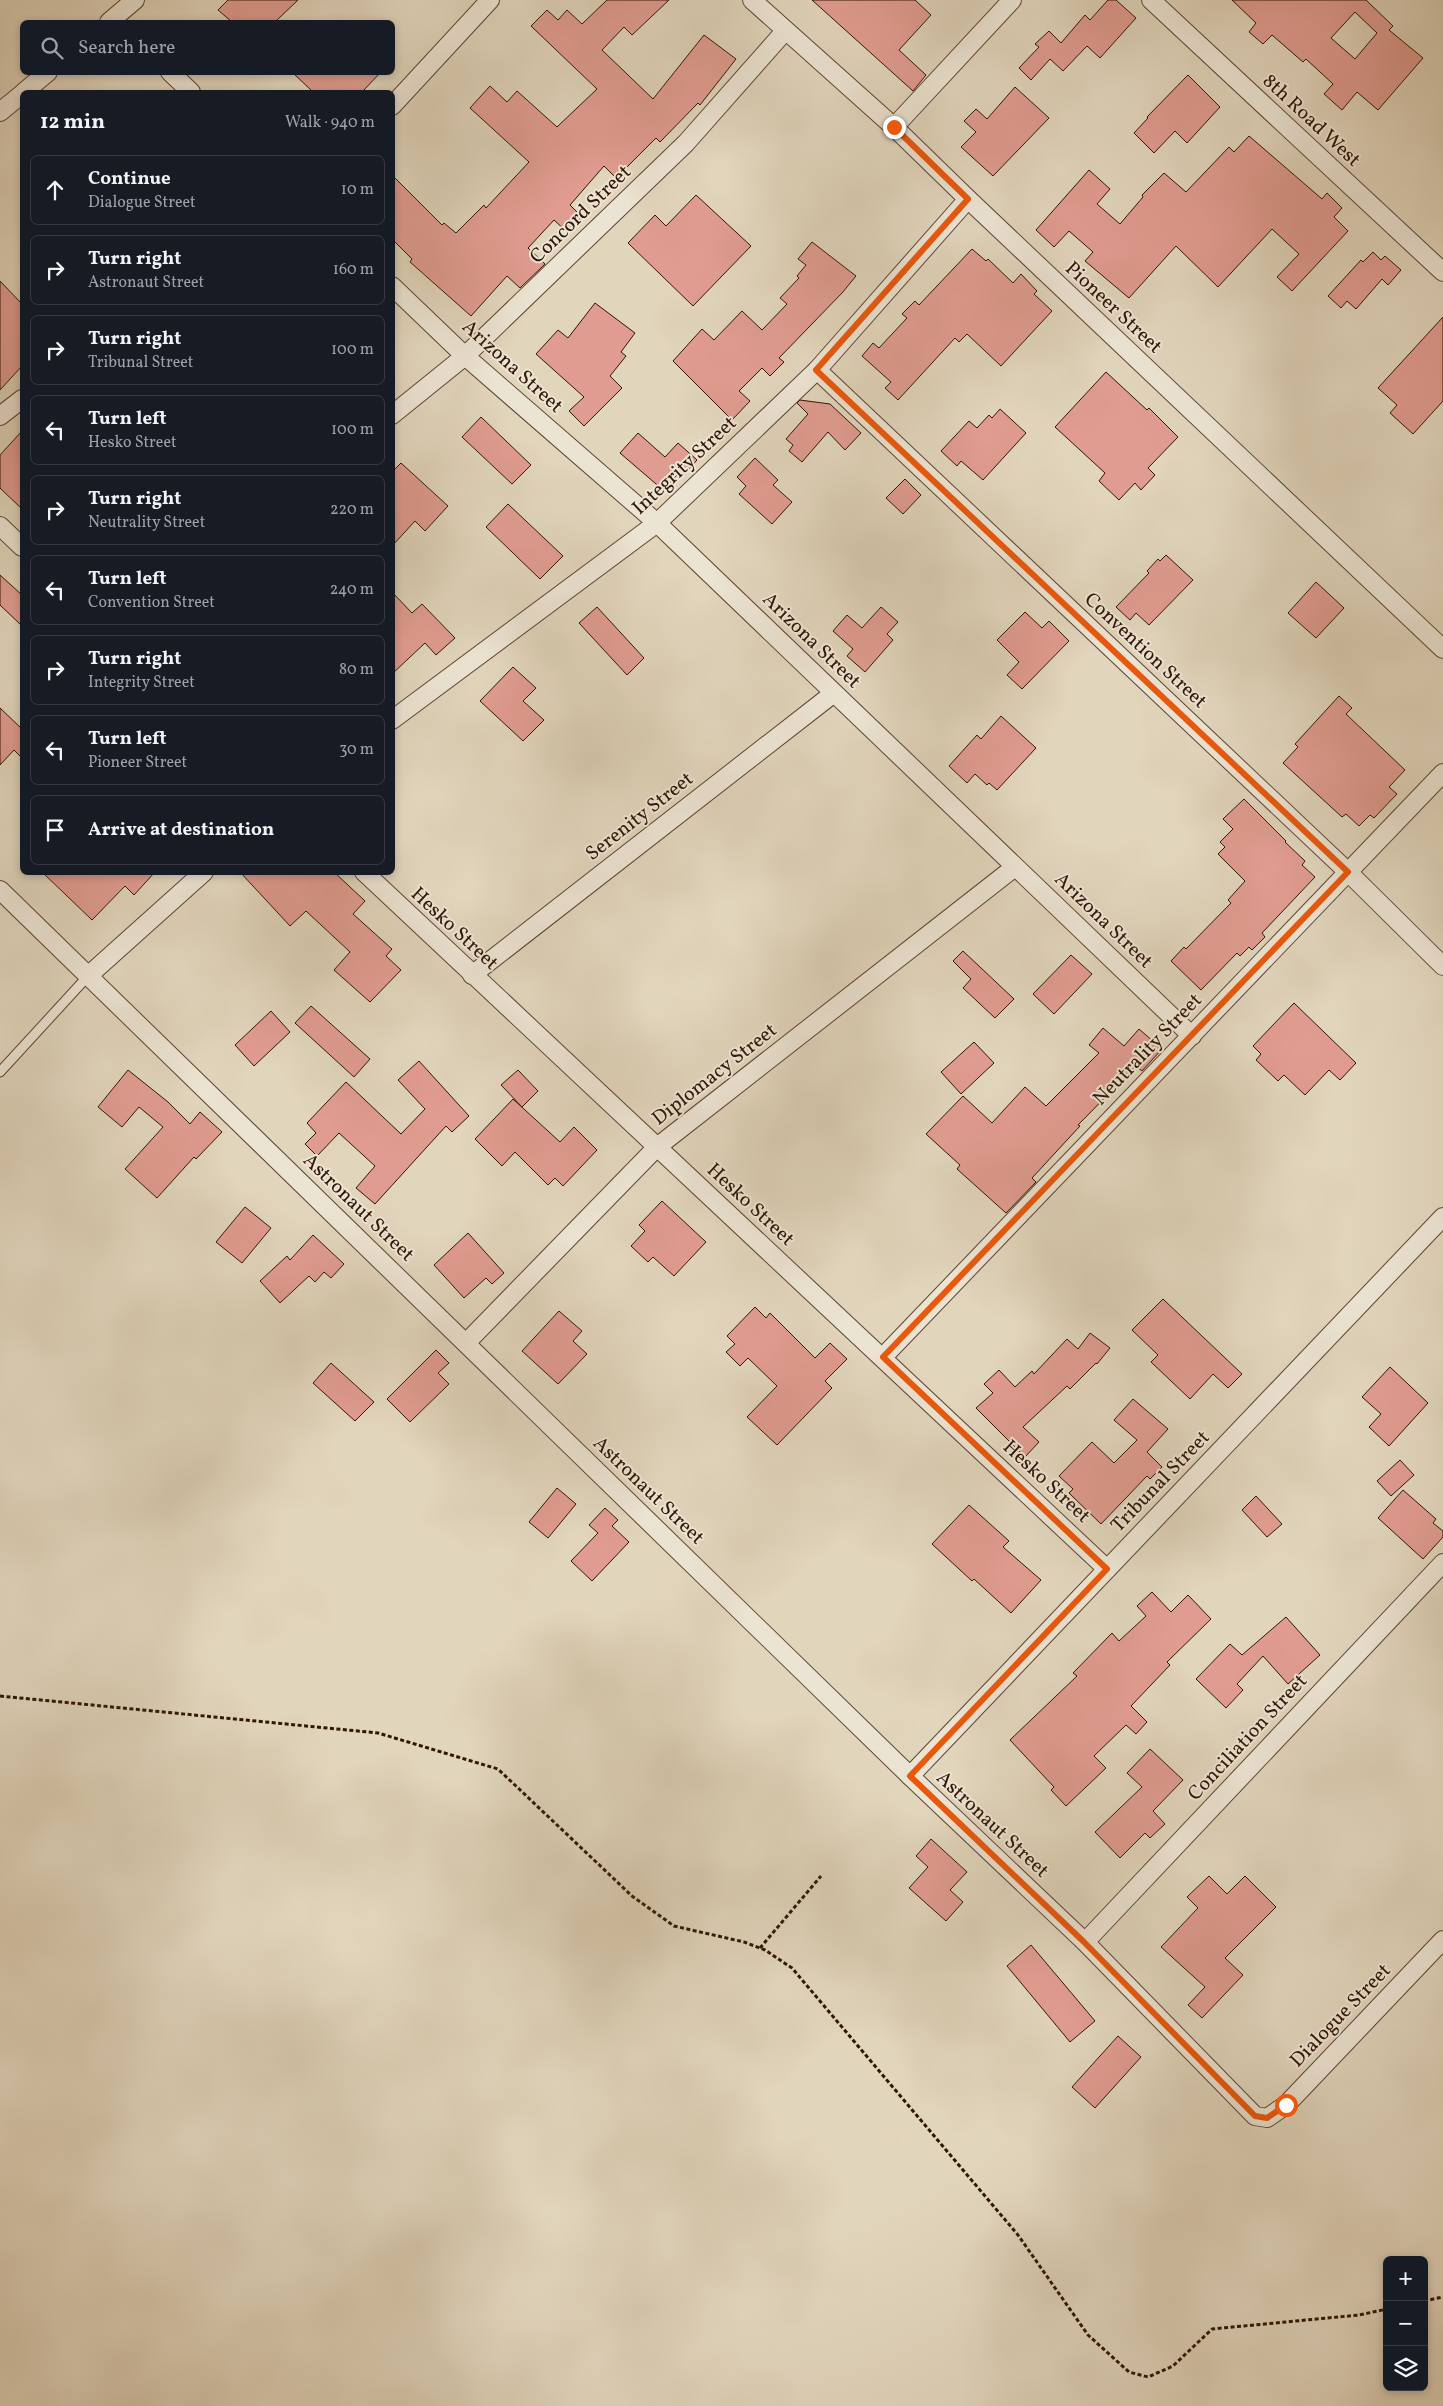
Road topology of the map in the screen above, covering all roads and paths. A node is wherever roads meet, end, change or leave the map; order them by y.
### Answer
1 (135, 0) edge
2 (490, 0) edge
3 (752, 0) edge
4 (1012, 0) edge
5 (1151, 0) edge
6 (114, 20) edge
7 (784, 31) junction
8 (44, 75) edge
9 (173, 75) edge
10 (27, 90) edge
11 (189, 90) edge
12 (20, 95) edge
13 (395, 103) edge
14 (0, 112) edge
15 (894, 127) junction
16 (968, 199) junction
17 (1443, 272) edge
18 (395, 289) edge
19 (465, 356) junction
20 (816, 370) junction
21 (20, 401) edge
22 (395, 413) edge
23 (0, 416) edge
24 (657, 523) junction
25 (0, 526) edge
26 (20, 545) edge
27 (1443, 649) edge
28 (834, 693) junction
29 (395, 718) edge
30 (1443, 772) edge
31 (1015, 867) junction
32 (1348, 872) junction
33 (201, 875) edge
34 (367, 875) edge
35 (0, 890) edge
36 (1443, 966) edge
37 (472, 975) junction
38 (88, 976) junction
39 (1192, 1036) junction
40 (0, 1072) edge
41 (657, 1147) junction
42 (1443, 1217) edge
43 (466, 1343) junction
44 (883, 1357) junction
45 (1443, 1563) edge
46 (1107, 1569) junction
47 (0, 1696) edge
48 (910, 1776) junction
49 (822, 1876) dead end
50 (1443, 1940) edge
51 (1084, 1942) junction
52 (760, 1948) junction
53 (1267, 2118) joint
54 (1443, 2297) edge
55 (1428, 2300) edge
56 (1383, 2310) edge

1 - 6 street
2 - 13 street
3 - 7 street, Pioneer Street
4 - 15 street
5 - 17 street, 8th Road West
7 - 15 street, Pioneer Street
7 - 19 street, Concord Street
8 - 10 street
9 - 11 street
12 - 14 street
15 - 16 street, Pioneer Street
16 - 20 street, Integrity Street
16 - 27 street, Pioneer Street
18 - 19 street, Arizona Street
19 - 22 street, Concord Street
19 - 24 street, Arizona Street
20 - 24 street, Integrity Street
20 - 32 street, Convention Street
21 - 23 street
24 - 28 street, Arizona Street
24 - 29 street, Integrity Street
25 - 26 street
28 - 31 street, Arizona Street
28 - 37 street, Serenity Street
30 - 32 street, Neutrality Street
31 - 39 street, Arizona Street
31 - 41 street, Diplomacy Street
32 - 36 street, Convention Street
32 - 39 street, Neutrality Street
33 - 38 street
34 - 37 street, Hesko Street
35 - 38 street, Astronaut Street
37 - 41 street, Hesko Street
38 - 40 lane
38 - 43 street, Astronaut Street
39 - 44 street, Neutrality Street
41 - 43 street, Diplomacy Street
41 - 44 street, Hesko Street
42 - 46 street, Tribunal Street
43 - 48 street, Astronaut Street
44 - 46 street, Hesko Street
45 - 51 street, Conciliation Street
46 - 48 street, Tribunal Street
47 - 52 path
48 - 51 street, Astronaut Street
49 - 52 path
50 - 53 street, Dialogue Street
51 - 53 street, Astronaut Street
52 - 56 path
54 - 55 path

